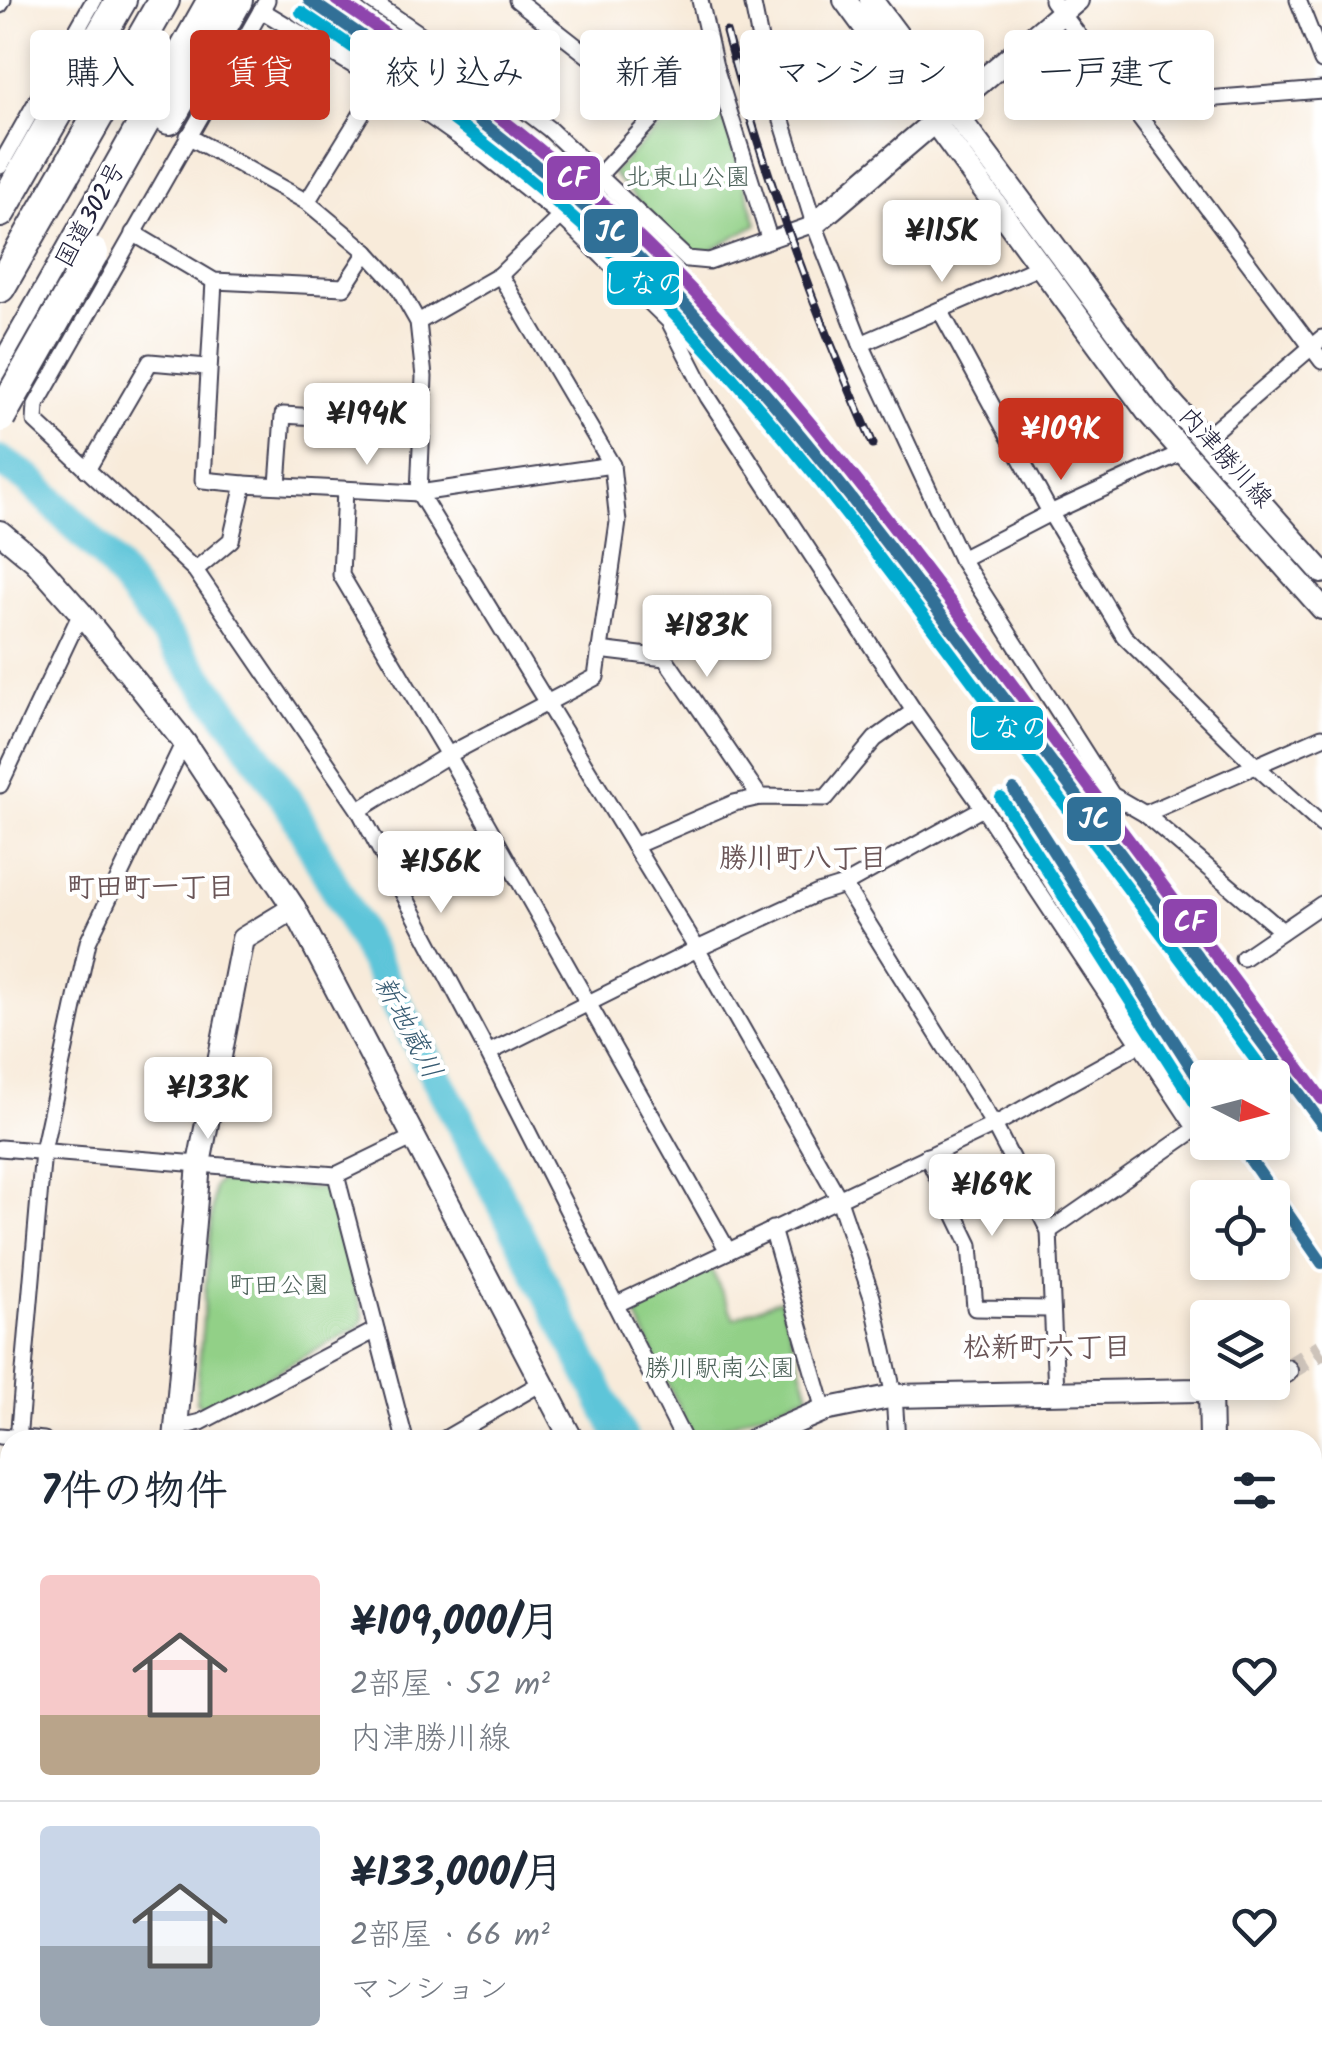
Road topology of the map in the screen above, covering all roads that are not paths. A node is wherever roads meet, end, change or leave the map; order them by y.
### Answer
1 (94, 0) edge
2 (120, 0) edge
3 (147, 0) edge
4 (164, 0) edge
5 (195, 0) edge
6 (213, 0) edge
7 (370, 0) edge
8 (516, 0) edge
9 (700, 0) edge
10 (752, 0) edge
11 (845, 0) edge
12 (871, 0) edge
13 (1298, 0) edge
14 (255, 3) edge
15 (1064, 4) edge
16 (707, 30) edge
17 (870, 30) edge
18 (890, 30) edge
19 (1081, 30) edge
20 (580, 50) edge
21 (1322, 60) edge
22 (350, 63) edge
23 (984, 75) edge
24 (720, 83) edge
25 (1322, 90) edge
26 (1214, 98) edge
27 (358, 120) edge
28 (435, 120) edge
29 (651, 120) edge
30 (933, 120) edge
31 (946, 120) edge
32 (946, 120) edge
33 (1142, 120) edge
34 (188, 136) junction
35 (0, 166) edge
36 (600, 176) junction
37 (307, 202) junction
38 (2, 208) edge
39 (562, 216) junction
40 (814, 224) junction
41 (133, 232) junction
42 (769, 238) junction
43 (368, 252) junction
44 (1041, 266) junction
45 (0, 268) edge
46 (500, 275) junction
47 (214, 281) junction
48 (0, 287) edge
49 (94, 302) junction
50 (940, 310) junction
51 (418, 322) junction
52 (27, 328) junction
53 (860, 344) junction
54 (0, 347) edge
55 (1318, 349) edge
56 (207, 367) junction
57 (0, 378) edge
58 (0, 417) edge
59 (422, 423) junction
60 (1193, 447) junction
61 (612, 466) junction
62 (87, 470) junction
63 (244, 484) junction
64 (278, 486) junction
65 (345, 490) junction
66 (419, 493) junction
67 (1050, 513) junction
68 (0, 532) edge
69 (961, 560) junction
70 (194, 570) junction
71 (1322, 572) edge
72 (1322, 608) edge
73 (81, 614) junction
74 (599, 650) junction
75 (545, 704) junction
76 (914, 711) junction
77 (1322, 737) edge
78 (184, 742) junction
79 (448, 755) junction
80 (1256, 766) junction
81 (0, 786) edge
82 (760, 798) junction
83 (983, 808) junction
84 (359, 810) junction
85 (1145, 814) junction
86 (1322, 826) edge
87 (634, 846) junction
88 (844, 886) junction
89 (1322, 904) edge
90 (294, 908) junction
91 (1282, 931) junction
92 (698, 949) junction
93 (1243, 958) dead end
94 (589, 1001) junction
95 (1140, 1044) junction
96 (488, 1053) junction
97 (994, 1125) junction
98 (416, 1136) junction
99 (0, 1148) edge
100 (43, 1152) junction
101 (927, 1156) junction
102 (199, 1164) junction
103 (336, 1175) junction
104 (838, 1197) junction
105 (772, 1229) junction
106 (1049, 1232) junction
107 (728, 1250) junction
108 (616, 1304) junction
109 (1052, 1309) junction
110 (376, 1330) junction
111 (543, 1382) junction
112 (1190, 1389) edge
113 (1056, 1392) junction
114 (894, 1396) junction
115 (1210, 1400) edge
116 (824, 1410) junction
117 (19, 1430) edge
118 (176, 1430) edge
119 (184, 1430) edge
120 (402, 1430) edge
121 (460, 1430) edge
122 (567, 1430) edge
123 (679, 1430) edge
124 (777, 1430) edge
125 (896, 1430) edge
126 (1210, 1430) edge

1 - 35 street
2 - 38 highway
3 - 45 highway
4 - 48 highway
5 - 54 highway
6 - 52 highway, 国道302号
7 - 36 street
8 - 20 street
9 - 16 street
10 - 40 street
11 - 17 street, 内津勝川線
12 - 18 street, 内津勝川線
13 - 21 street
14 - 22 street
14 - 34 street
14 - 58 highway, bridge
15 - 19 street
15 - 23 street
24 - 42 street
25 - 26 street
27 - 37 street
28 - 39 street
29 - 36 street
30 - 40 street
31 - 44 street, 内津勝川線
32 - 60 street, 内津勝川線
33 - 55 street
34 - 37 street
34 - 41 street
36 - 39 street
36 - 42 street
37 - 43 street
39 - 46 street
39 - 76 street
40 - 42 street
40 - 53 street
41 - 47 street
41 - 49 street
43 - 47 street
43 - 51 street
44 - 50 street
44 - 60 street, 内津勝川線
46 - 51 street
46 - 61 street
47 - 56 street
49 - 52 street
49 - 62 street
50 - 53 street
50 - 67 street
51 - 59 street
52 - 57 highway, 国道302号
53 - 69 street
55 - 60 street
56 - 62 street
56 - 63 street
59 - 64 street
59 - 66 street
60 - 67 street
60 - 71 street, 内津勝川線
60 - 72 street, 内津勝川線
61 - 66 street
61 - 74 street
62 - 70 street
63 - 64 street
63 - 70 street
64 - 65 street
65 - 66 street
65 - 79 street
66 - 75 street
67 - 69 street
67 - 80 street
68 - 73 street
69 - 85 street
70 - 84 street
73 - 78 street
73 - 81 street
74 - 75 street
74 - 82 street
75 - 79 street
75 - 87 street
76 - 82 street
76 - 83 street
77 - 80 street
78 - 90 street
78 - 100 street
79 - 84 street
79 - 94 street
80 - 85 street
80 - 86 street
82 - 87 street
83 - 88 street
83 - 95 street
84 - 96 street
85 - 91 street
87 - 92 street
88 - 92 street
88 - 97 street
89 - 91 street
90 - 98 street
90 - 102 street
91 - 93 street
92 - 94 street
92 - 104 street
94 - 96 street
94 - 107 street
95 - 97 street
95 - 106 street
96 - 108 street
97 - 101 street
97 - 106 street
98 - 103 street
98 - 111 street
99 - 100 street
100 - 102 street
100 - 117 street
101 - 104 street
101 - 109 street
102 - 103 street
102 - 118 street
103 - 110 street
104 - 105 street
104 - 114 street
105 - 107 street
105 - 116 street
106 - 109 street
107 - 108 street
108 - 123 street
109 - 113 street
110 - 119 street
110 - 120 street
111 - 121 street
111 - 122 street
112 - 113 street
113 - 114 street
114 - 116 street
114 - 125 street
115 - 126 street
116 - 124 street

